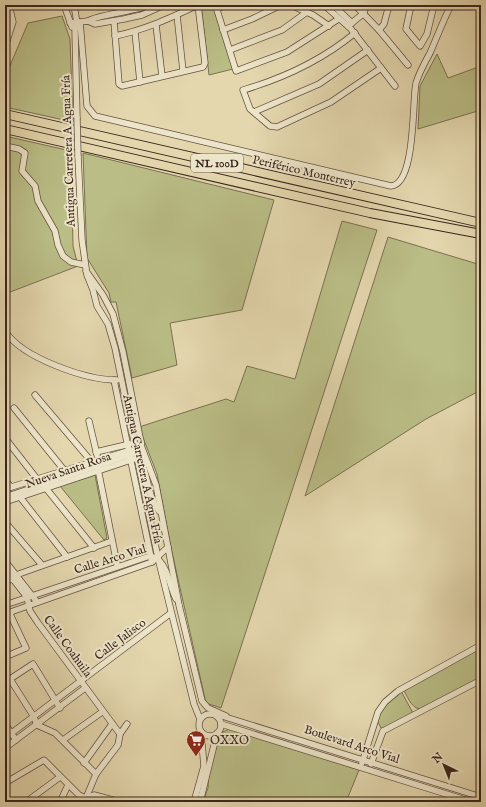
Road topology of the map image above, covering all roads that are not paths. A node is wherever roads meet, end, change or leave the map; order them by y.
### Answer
1 (9, 5) edge
2 (64, 5) edge
3 (74, 5) edge
4 (151, 5) edge
5 (164, 5) edge
6 (198, 5) edge
7 (227, 5) edge
8 (281, 5) edge
9 (291, 5) edge
10 (324, 5) edge
11 (334, 5) edge
12 (355, 5) edge
13 (366, 5) edge
14 (389, 5) edge
15 (411, 5) edge
16 (434, 5) edge
17 (451, 5) edge
18 (133, 11) edge
19 (307, 12) junction
20 (364, 13) junction
21 (177, 15) junction
22 (337, 20) dead end
23 (88, 21) junction
24 (114, 21) junction
25 (79, 22) junction
26 (70, 24) junction
27 (156, 25) junction
28 (329, 26) junction
29 (351, 28) junction
30 (75, 30) junction
31 (223, 30) junction
32 (379, 30) junction
33 (135, 32) junction
34 (115, 36) junction
35 (5, 47) edge
36 (230, 50) junction
37 (368, 50) junction
38 (408, 65) dead end
39 (381, 68) junction
40 (183, 71) junction
41 (162, 76) junction
42 (140, 82) junction
43 (395, 86) dead end
44 (254, 112) junction
45 (5, 114) edge
46 (5, 129) edge
47 (5, 146) edge
48 (481, 223) edge
49 (481, 234) edge
50 (85, 268) junction
51 (5, 331) edge
52 (114, 380) junction
53 (122, 380) junction
54 (35, 396) dead end
55 (14, 408) dead end
56 (89, 421) dead end
57 (5, 438) edge
58 (134, 442) junction
59 (96, 452) junction
60 (129, 453) junction
61 (136, 453) junction
62 (98, 459) junction
63 (91, 461) junction
64 (98, 469) junction
65 (64, 470) junction
66 (37, 479) junction
67 (5, 480) edge
68 (45, 487) junction
69 (8, 488) edge
70 (5, 497) edge
71 (20, 497) junction
72 (5, 502) edge
73 (161, 514) junction
74 (5, 522) edge
75 (112, 542) junction
76 (168, 547) junction
77 (94, 548) junction
78 (67, 557) junction
79 (158, 558) junction
80 (151, 559) junction
81 (5, 561) edge
82 (42, 565) junction
83 (117, 566) junction
84 (5, 568) edge
85 (119, 573) junction
86 (15, 577) junction
87 (5, 581) edge
88 (30, 596) junction
89 (37, 602) junction
90 (5, 605) edge
91 (29, 605) junction
92 (179, 606) junction
93 (7, 613) edge
94 (171, 613) junction
95 (481, 645) edge
96 (5, 657) edge
97 (481, 680) edge
98 (81, 682) junction
99 (86, 688) junction
100 (56, 700) junction
101 (60, 708) junction
102 (102, 712) junction
103 (216, 715) junction
104 (226, 716) junction
105 (34, 717) junction
106 (200, 719) junction
107 (5, 724) edge
108 (112, 724) junction
109 (128, 724) dead end
110 (221, 724) junction
111 (37, 726) junction
112 (201, 732) junction
113 (217, 733) junction
114 (12, 734) junction
115 (120, 734) junction
116 (5, 738) edge
117 (16, 740) junction
118 (63, 740) junction
119 (5, 748) edge
120 (363, 759) junction
121 (371, 762) junction
122 (84, 763) junction
123 (361, 766) junction
124 (369, 769) junction
125 (204, 771) junction
126 (96, 774) junction
127 (60, 778) junction
128 (5, 783) edge
129 (68, 785) junction
130 (480, 799) edge
131 (90, 800) edge
132 (26, 802) edge
133 (60, 802) edge
134 (103, 802) edge
135 (120, 802) edge
136 (194, 802) edge
137 (200, 802) edge
138 (472, 802) edge

1 - 35 street
2 - 26 street
3 - 25 street, Antigua Carretera A Agua Fría
4 - 18 street
5 - 18 street
6 - 21 street
6 - 40 street
7 - 31 street
8 - 31 street
9 - 19 street
10 - 29 street
11 - 29 street
12 - 20 street
13 - 20 street
14 - 32 street
15 - 16 street
17 - 25 street
18 - 23 street
18 - 24 street
19 - 28 street
19 - 36 street
20 - 29 street
20 - 32 street
21 - 27 street
21 - 40 street
22 - 28 street
23 - 24 street
23 - 25 street
24 - 34 street
25 - 26 street
25 - 30 street, Antigua Carretera A Agua Fría
26 - 30 street
27 - 33 street
27 - 41 street
28 - 36 street
29 - 37 street
29 - 44 street
30 - 50 street, Antigua Carretera A Agua Fría, bridge
31 - 36 street
32 - 38 street
33 - 34 street
33 - 42 street
34 - 42 street
37 - 39 street
37 - 44 street
39 - 43 street
39 - 44 street
40 - 41 street
41 - 42 street
45 - 48 highway, Periférico Monterrey / NL 100D
46 - 49 highway, NL 100D
47 - 50 street
50 - 53 street, Antigua Carretera A Agua Fría
50 - 73 street
51 - 52 street
52 - 53 street
52 - 60 street, Antigua Carretera A Agua Fría
53 - 58 street, Antigua Carretera A Agua Fría
54 - 63 street
55 - 65 street
56 - 59 street
57 - 66 street
58 - 60 street
58 - 61 street, Antigua Carretera A Agua Fría
59 - 60 street
59 - 62 street
60 - 61 street, Nueva Santa Rosa
60 - 61 street
60 - 62 street
60 - 64 street, Nueva Santa Rosa
60 - 80 street, Antigua Carretera A Agua Fría
61 - 73 street
61 - 79 street, Antigua Carretera A Agua Fría
62 - 63 street
63 - 65 street
64 - 68 street, Nueva Santa Rosa
64 - 75 street
65 - 66 street
66 - 69 street
67 - 69 street
68 - 70 street, Nueva Santa Rosa
68 - 71 street, Nueva Santa Rosa
68 - 77 street
71 - 72 street, Nueva Santa Rosa
71 - 78 street
73 - 76 street
74 - 82 street
75 - 77 street
75 - 83 street
76 - 79 street, Calle Arco Vial
76 - 92 street
77 - 78 street
78 - 82 street
79 - 80 street, Calle Arco Vial
79 - 92 street
79 - 94 street, Antigua Carretera A Agua Fría
80 - 83 street, Calle Arco Vial
80 - 85 street, Calle Arco Vial
81 - 86 street, Calle Coahuila
82 - 86 street
83 - 85 street
83 - 88 street, Calle Arco Vial
84 - 86 street, Calle Coahuila
85 - 89 street, Calle Arco Vial
86 - 87 street
86 - 88 street, Calle Coahuila
88 - 89 street, Calle Coahuila
88 - 90 street, Calle Arco Vial
88 - 91 street, Calle Coahuila
89 - 91 street, Calle Arco Vial
91 - 93 street, Calle Arco Vial
91 - 98 street, Calle Coahuila
92 - 104 street
93 - 96 street
94 - 98 street, Calle Jalisco
94 - 106 street, Antigua Carretera A Agua Fría
95 - 120 street
97 - 121 street
98 - 99 street, Calle Coahuila
98 - 100 street, Calle Jalisco
99 - 101 street
99 - 102 street, Calle Coahuila
100 - 101 street
100 - 105 street, Calle Jalisco
100 - 105 street
101 - 111 street
102 - 108 street, Calle Coahuila
102 - 118 street
103 - 104 street, Boulevard Arco Vial
103 - 106 street
103 - 110 street
104 - 120 street, Boulevard Arco Vial
105 - 111 street
105 - 114 street, Calle Jalisco
106 - 112 street
107 - 114 street
108 - 115 street, Calle Coahuila
108 - 122 street
109 - 115 street
110 - 113 street
110 - 123 street, Boulevard Arco Vial
111 - 117 street
111 - 118 street
112 - 113 street
112 - 125 street
113 - 137 street
114 - 116 street, Calle Jalisco
114 - 117 street
115 - 126 street
117 - 119 street
118 - 122 street
120 - 121 street, Boulevard Arco Vial
120 - 123 street
121 - 124 street
121 - 130 street, Boulevard Arco Vial
122 - 126 street
123 - 124 street, Boulevard Arco Vial
124 - 138 street, Boulevard Arco Vial
125 - 136 street
125 - 137 street
126 - 131 street
127 - 128 street
127 - 129 street
127 - 132 street
129 - 131 street
129 - 133 street
131 - 134 street
131 - 135 street

